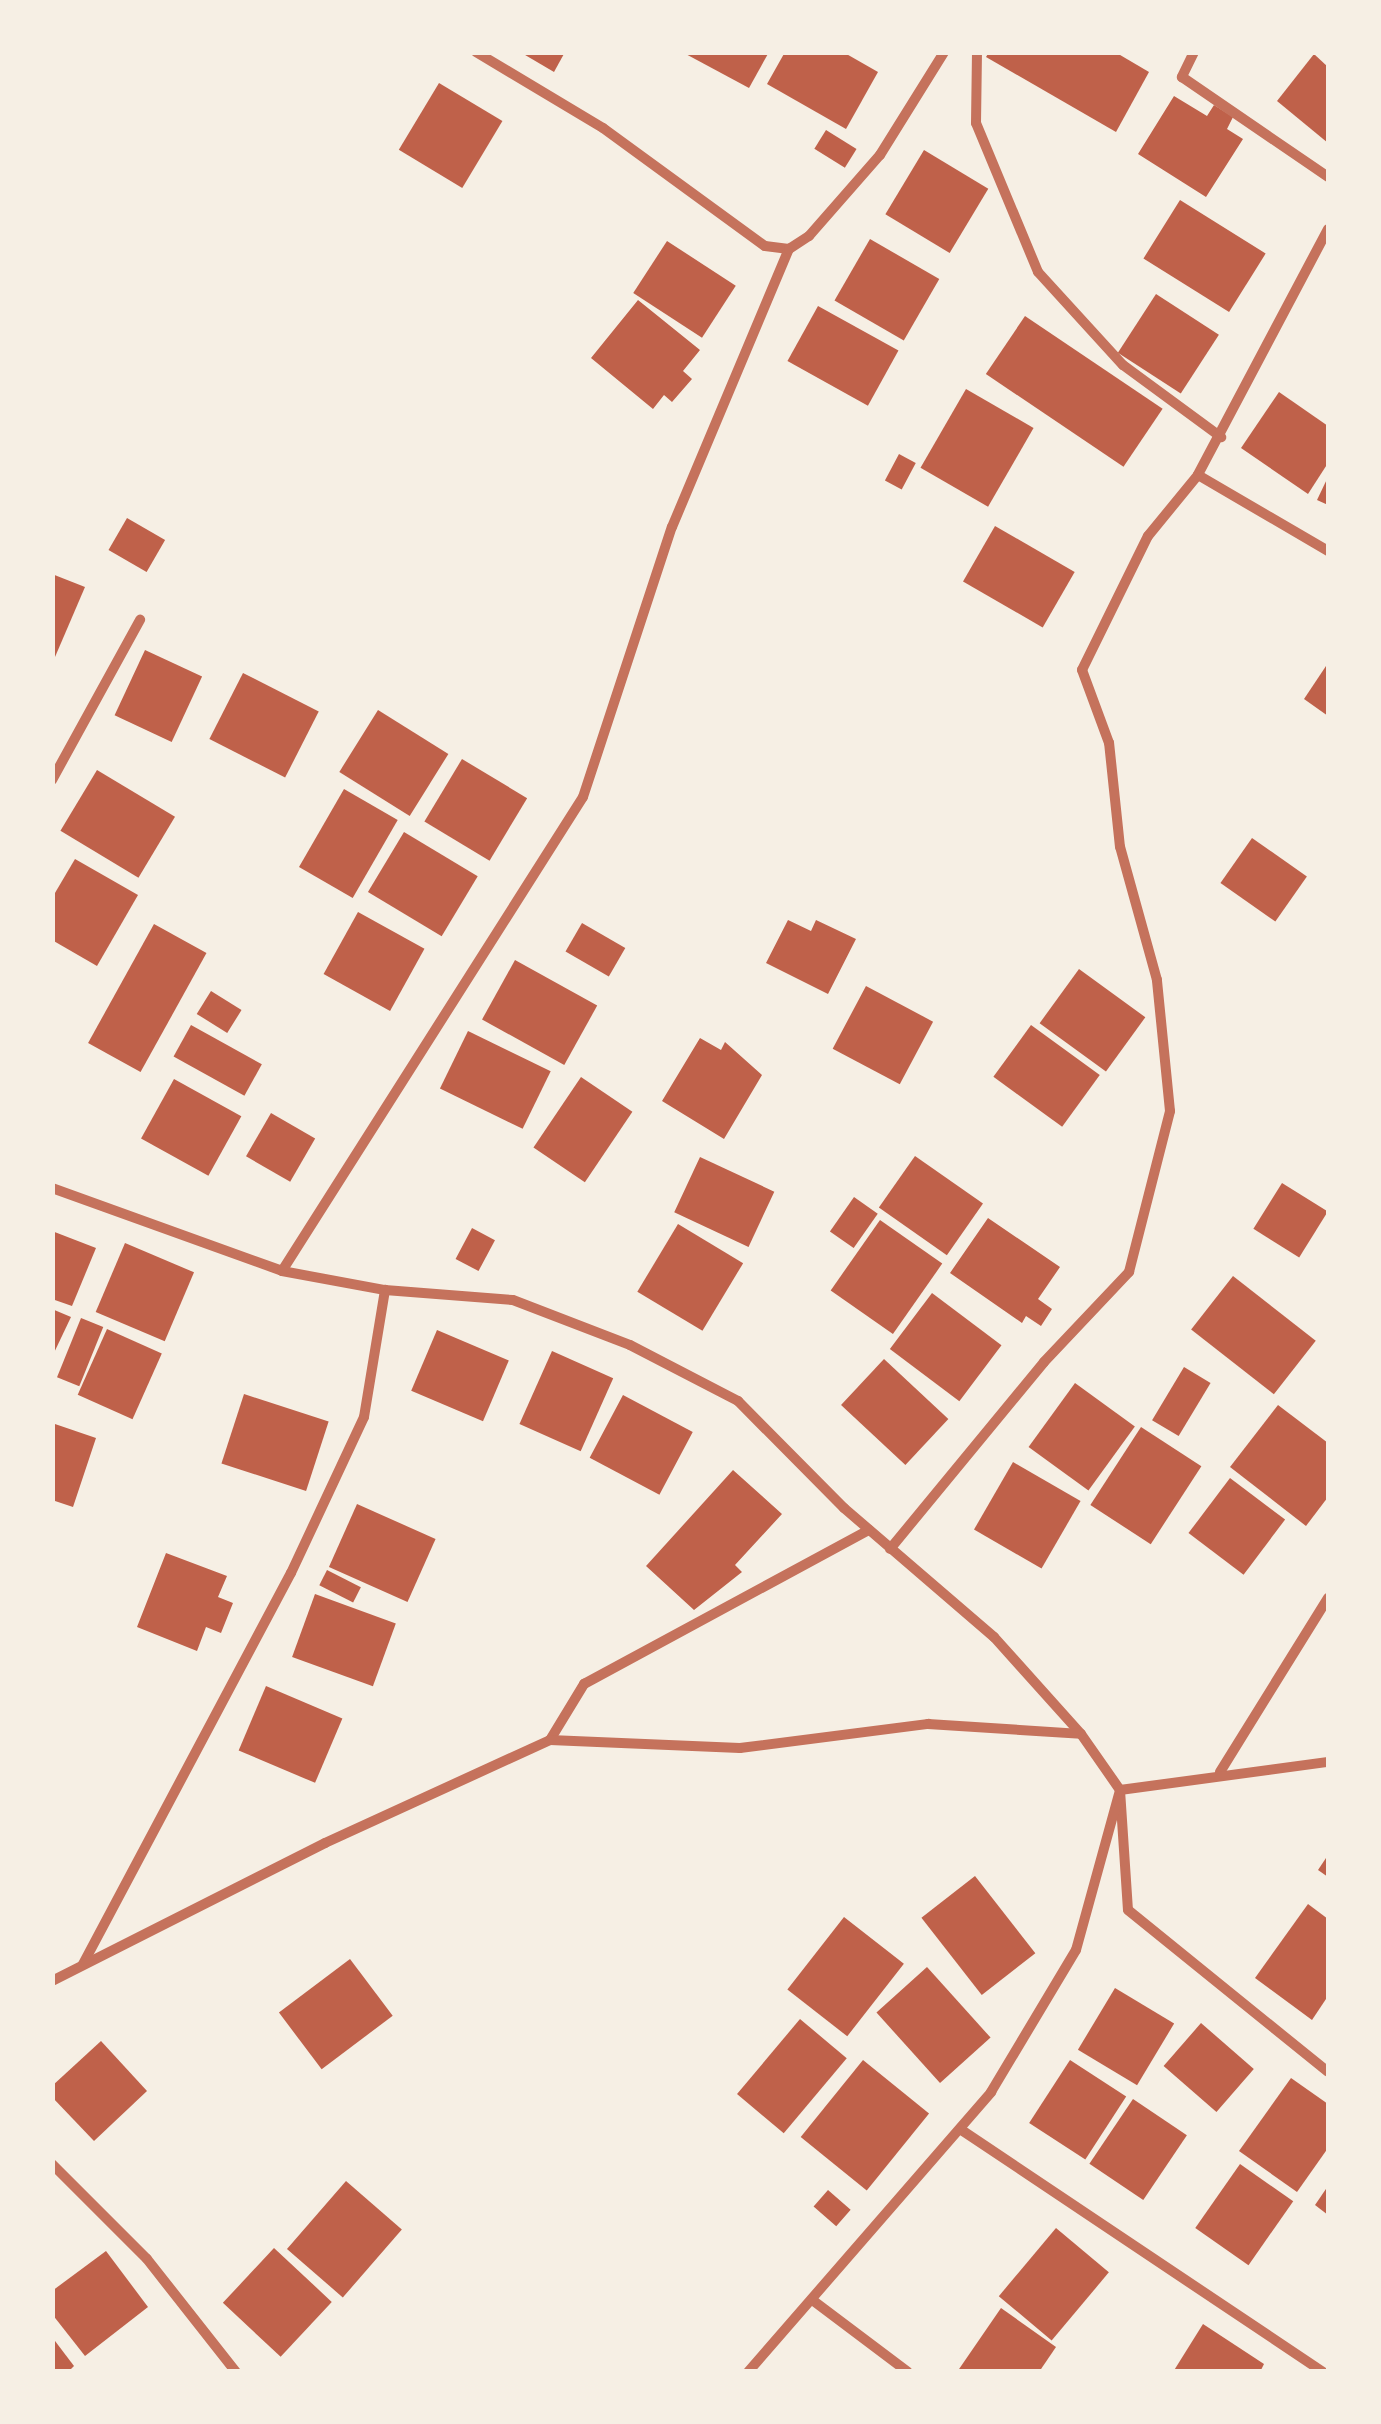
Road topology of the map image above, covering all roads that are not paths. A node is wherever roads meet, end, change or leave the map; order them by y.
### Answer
1 (476, 52) edge
2 (944, 52) edge
3 (977, 52) edge
4 (1194, 52) edge
5 (1328, 177) edge
6 (1328, 229) edge
7 (788, 249) junction
8 (1221, 437) junction
9 (1198, 475) junction
10 (1328, 550) edge
11 (140, 620) dead end
12 (52, 780) edge
13 (52, 1188) edge
14 (282, 1271) junction
15 (385, 1290) junction
16 (869, 1530) junction
17 (890, 1549) junction
18 (1328, 1598) edge
19 (1081, 1734) junction
20 (550, 1740) junction
21 (1328, 1762) edge
22 (1220, 1772) junction
23 (1120, 1790) junction
24 (82, 1966) junction
25 (52, 1981) edge
26 (1328, 2072) edge
27 (963, 2130) junction
28 (52, 2164) edge
29 (815, 2302) junction
30 (236, 2372) edge
31 (748, 2372) edge
32 (908, 2372) edge
33 (1323, 2372) edge

1 - 7 street
2 - 7 street
3 - 8 street
4 - 5 street
6 - 8 street
7 - 14 street
8 - 9 street
9 - 10 street
9 - 17 street
11 - 12 street
13 - 14 street
14 - 15 street
15 - 16 street
15 - 24 street
16 - 17 street
16 - 20 street
17 - 19 street
18 - 22 street
19 - 20 street
19 - 23 street
20 - 24 street
21 - 22 street
22 - 23 street
23 - 26 street
23 - 27 street
24 - 25 street
27 - 29 street
27 - 33 street
28 - 30 street
29 - 31 street
29 - 32 street

